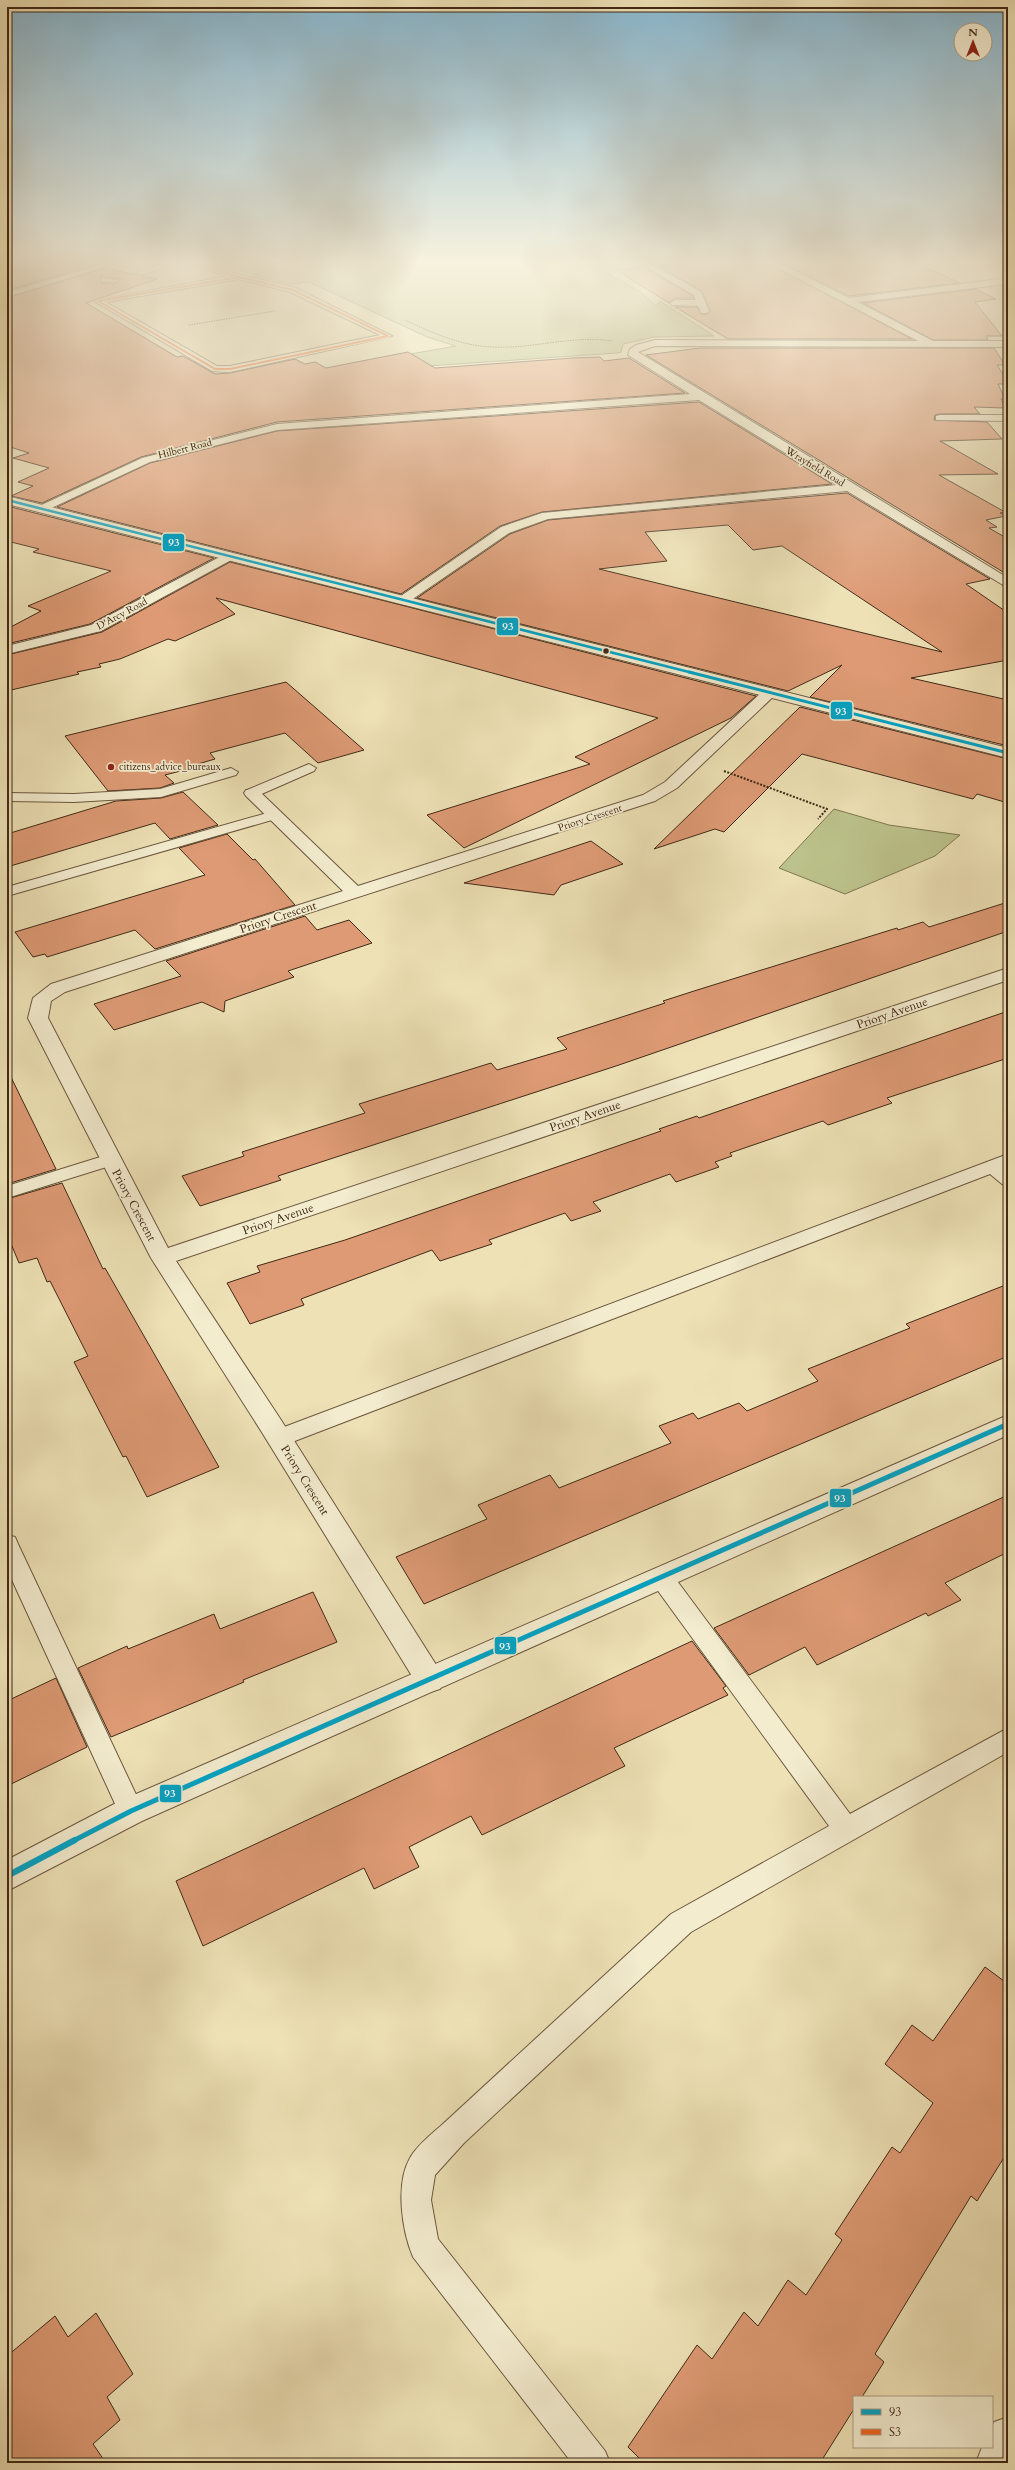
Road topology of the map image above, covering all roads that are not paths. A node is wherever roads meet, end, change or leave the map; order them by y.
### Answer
1 (667, 377) edge
2 (698, 397) junction
3 (940, 418) dead end
4 (1008, 418) edge
5 (849, 487) junction
6 (10, 503) edge
7 (41, 508) junction
8 (229, 556) junction
9 (1008, 584) edge
10 (402, 600) junction
11 (7, 650) edge
12 (770, 692) junction
13 (1008, 753) edge
14 (309, 768) dead end
15 (231, 772) dead end
16 (252, 793) joint
17 (7, 797) edge
18 (274, 815) junction
19 (7, 892) edge
20 (354, 892) junction
21 (1008, 974) edge
22 (110, 1160) junction
23 (1000, 1163) edge
24 (1008, 1180) edge
25 (7, 1192) edge
26 (162, 1258) junction
27 (1008, 1424) edge
28 (279, 1438) junction
29 (7, 1544) edge
30 (661, 1577) junction
31 (430, 1680) junction
32 (1008, 1739) edge
33 (131, 1811) junction
34 (846, 1829) junction
35 (7, 1876) edge
36 (1008, 2436) edge
37 (593, 2463) edge
38 (995, 2463) edge

1 - 2 street, Wrayfield Road
2 - 5 street, Wrayfield Road
2 - 7 street, Hilbert Road
3 - 4 street
5 - 9 street, Wrayfield Road
5 - 10 street
6 - 7 street
7 - 8 street
8 - 10 street
8 - 11 street, D'Arcy Road
10 - 12 street
12 - 13 street
12 - 20 street, Priory Crescent
14 - 16 lane
15 - 17 lane
16 - 18 street
18 - 19 lane
18 - 20 street
20 - 22 street, Priory Crescent
21 - 26 street, Priory Avenue
22 - 25 lane
22 - 26 street, Priory Crescent
23 - 24 lane
23 - 28 lane
26 - 28 street, Priory Crescent
27 - 30 street
28 - 31 street, Priory Crescent
29 - 33 lane
30 - 31 street
30 - 34 lane
31 - 33 street
32 - 34 lane
33 - 35 street
34 - 37 lane
36 - 38 street

